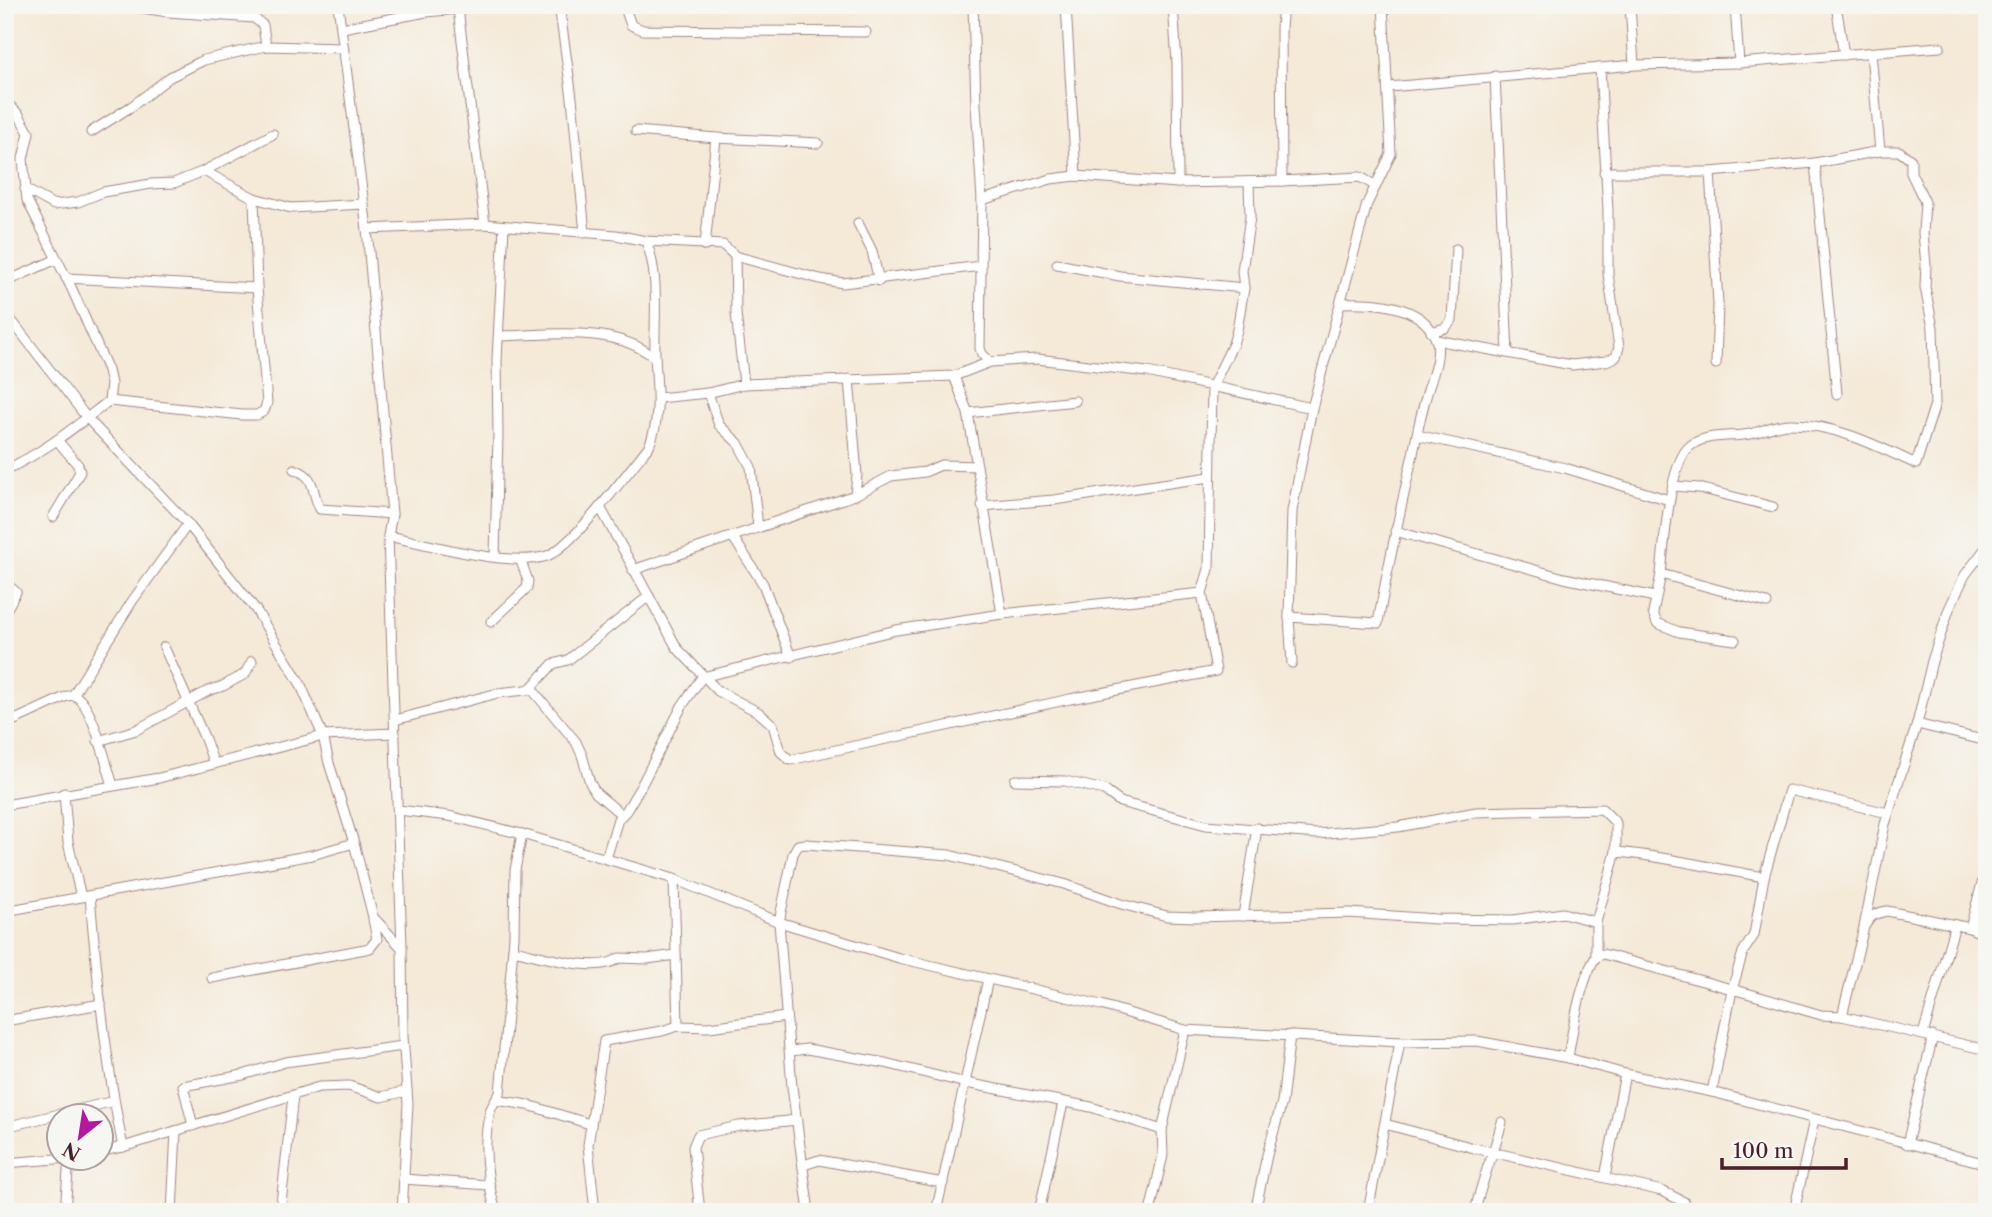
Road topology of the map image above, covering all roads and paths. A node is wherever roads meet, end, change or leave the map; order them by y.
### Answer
1 (124, 5) edge
2 (338, 5) edge
3 (559, 5) edge
4 (624, 5) edge
5 (973, 5) edge
6 (1066, 5) edge
7 (1173, 5) edge
8 (1283, 5) edge
9 (1383, 5) edge
10 (1630, 5) edge
11 (1735, 5) edge
12 (1836, 5) edge
13 (459, 7) edge
14 (342, 28) junction
15 (866, 32) dead end
16 (266, 46) junction
17 (1940, 47) dead end
18 (343, 48) junction
19 (1871, 53) junction
20 (1844, 55) junction
21 (1739, 63) junction
22 (1633, 65) junction
23 (1600, 68) junction
24 (1495, 76) junction
25 (1389, 87) junction
26 (5, 101) edge
27 (636, 131) dead end
28 (91, 132) dead end
29 (273, 134) dead end
30 (716, 138) junction
31 (818, 143) dead end
32 (1880, 151) junction
33 (1815, 163) junction
34 (204, 171) junction
35 (1604, 172) junction
36 (1710, 172) junction
37 (1076, 176) junction
38 (1282, 181) junction
39 (1249, 182) junction
40 (1178, 183) junction
41 (1377, 187) junction
42 (25, 189) junction
43 (254, 198) junction
44 (982, 200) junction
45 (364, 204) junction
46 (858, 223) dead end
47 (485, 224) junction
48 (504, 226) junction
49 (367, 229) junction
50 (585, 233) junction
51 (646, 241) junction
52 (705, 246) junction
53 (1456, 249) dead end
54 (735, 256) junction
55 (57, 259) junction
56 (1056, 264) dead end
57 (981, 266) junction
58 (66, 278) junction
59 (879, 281) junction
60 (5, 282) edge
61 (257, 288) junction
62 (1244, 288) junction
63 (1341, 303) junction
64 (5, 313) edge
65 (499, 335) junction
66 (1434, 336) junction
67 (1508, 353) junction
68 (655, 358) junction
69 (986, 364) junction
70 (1716, 364) dead end
71 (954, 376) junction
72 (849, 379) junction
73 (744, 384) junction
74 (1212, 387) junction
75 (708, 393) junction
76 (1837, 394) dead end
77 (658, 398) junction
78 (109, 401) junction
79 (1075, 401) dead end
80 (1312, 408) junction
81 (968, 413) junction
82 (87, 418) junction
83 (1417, 435) junction
84 (58, 440) junction
85 (977, 466) junction
86 (293, 469) dead end
87 (5, 470) edge
88 (1210, 477) junction
89 (1673, 486) junction
90 (855, 495) junction
91 (1669, 500) junction
92 (982, 506) junction
93 (600, 507) junction
94 (1773, 507) dead end
95 (392, 514) junction
96 (53, 516) dead end
97 (188, 524) junction
98 (758, 527) junction
99 (1395, 531) junction
100 (388, 536) junction
101 (733, 537) junction
102 (1985, 549) edge
103 (495, 557) junction
104 (521, 561) junction
105 (633, 570) junction
106 (1661, 574) junction
107 (5, 583) edge
108 (1202, 593) junction
109 (649, 596) junction
110 (1655, 597) junction
111 (1767, 603) dead end
112 (5, 612) edge
113 (1002, 614) junction
114 (1289, 617) junction
115 (491, 622) dead end
116 (1735, 640) dead end
117 (164, 646) dead end
118 (791, 657) junction
119 (253, 661) dead end
120 (1292, 663) dead end
121 (702, 677) junction
122 (531, 688) junction
123 (73, 695) junction
124 (189, 702) junction
125 (395, 720) junction
126 (6, 724) edge
127 (1917, 724) junction
128 (395, 733) junction
129 (323, 736) junction
130 (98, 741) junction
131 (1987, 741) edge
132 (214, 764) junction
133 (1015, 780) dead end
134 (113, 785) junction
135 (64, 793) junction
136 (5, 805) edge
137 (398, 810) junction
138 (1888, 813) junction
139 (622, 815) junction
140 (1256, 828) junction
141 (522, 834) junction
142 (354, 843) junction
143 (1616, 852) junction
144 (606, 859) junction
145 (1987, 865) edge
146 (1765, 877) junction
147 (674, 879) junction
148 (85, 897) junction
149 (5, 911) edge
150 (1243, 916) junction
151 (373, 917) junction
152 (779, 922) junction
153 (1597, 922) junction
154 (1955, 925) junction
155 (1864, 927) junction
156 (1970, 928) junction
157 (1987, 936) edge
158 (402, 948) junction
159 (513, 950) junction
160 (676, 954) junction
161 (1596, 957) junction
162 (212, 978) dead end
163 (988, 979) junction
164 (1732, 990) junction
165 (101, 1004) junction
166 (1842, 1016) junction
167 (786, 1017) junction
168 (5, 1021) edge
169 (678, 1026) junction
170 (1185, 1030) junction
171 (1923, 1034) junction
172 (1290, 1035) junction
173 (1933, 1037) junction
174 (1400, 1042) junction
175 (403, 1046) junction
176 (1987, 1050) edge
177 (791, 1051) junction
178 (1568, 1058) junction
179 (1625, 1074) junction
180 (966, 1083) junction
181 (407, 1091) junction
182 (1712, 1092) junction
183 (293, 1096) junction
184 (496, 1100) junction
185 (114, 1101) junction
186 (1063, 1103) junction
187 (797, 1120) junction
188 (1814, 1120) junction
189 (1502, 1122) dead end
190 (590, 1124) junction
191 (1385, 1124) junction
192 (193, 1126) junction
193 (5, 1127) edge
194 (1162, 1129) junction
195 (176, 1131) junction
196 (1907, 1144) junction
197 (123, 1147) junction
198 (116, 1148) edge
199 (1494, 1152) junction
200 (46, 1159) edge
201 (5, 1163) edge
202 (1987, 1164) edge
203 (804, 1165) junction
204 (68, 1172) edge
205 (1605, 1177) junction
206 (403, 1179) junction
207 (943, 1183) junction
208 (489, 1185) junction
209 (65, 1212) edge
210 (172, 1212) edge
211 (280, 1212) edge
212 (402, 1212) edge
213 (496, 1212) edge
214 (595, 1212) edge
215 (700, 1212) edge
216 (809, 1212) edge
217 (936, 1212) edge
218 (1039, 1212) edge
219 (1150, 1212) edge
220 (1255, 1212) edge
221 (1368, 1212) edge
222 (1475, 1212) edge
223 (1686, 1212) edge
224 (1794, 1212) edge

1 - 16 street
2 - 14 street
3 - 50 street
4 - 15 street
5 - 44 street
6 - 37 street
7 - 40 street
8 - 38 street
9 - 25 street
10 - 22 street
11 - 21 street
12 - 20 street
13 - 14 street
13 - 47 street
14 - 18 street
16 - 18 street
16 - 28 street
17 - 19 street
18 - 45 street
19 - 20 street
19 - 32 street
20 - 21 street
21 - 22 street
22 - 23 street
23 - 24 street
23 - 35 street
24 - 25 street
24 - 67 street
25 - 41 street
26 - 42 street
27 - 30 street
29 - 34 street
30 - 31 street
30 - 52 street
32 - 33 street
32 - 89 street
33 - 36 street
33 - 76 street
34 - 42 street
34 - 43 street
35 - 36 street
35 - 67 street
36 - 70 street
37 - 40 street
37 - 44 street
38 - 39 street
38 - 41 street
39 - 40 street
39 - 62 street
41 - 63 street
42 - 55 street
43 - 45 street
43 - 61 street
44 - 57 street
45 - 49 street
46 - 59 street
47 - 48 street
47 - 49 street
48 - 50 street
48 - 65 street
49 - 95 street
50 - 51 street
51 - 52 street
51 - 68 street
52 - 54 street
53 - 66 street
54 - 59 street
54 - 73 street
55 - 58 street
55 - 60 street
56 - 62 street
57 - 59 street
57 - 69 street
58 - 61 street
58 - 78 street
61 - 78 street
62 - 74 street
63 - 66 street
63 - 80 street
64 - 82 street
65 - 68 street
65 - 103 street
66 - 67 street
66 - 83 street
68 - 77 street
69 - 71 street
69 - 74 street
71 - 72 street
71 - 81 street
72 - 73 street
72 - 90 street
73 - 75 street
74 - 80 street
74 - 88 street
75 - 77 street
75 - 98 street
77 - 93 street
78 - 82 street
79 - 81 street
80 - 114 street
81 - 85 street
82 - 84 street
82 - 97 street
83 - 91 street
83 - 99 street
84 - 87 street
84 - 96 street
85 - 90 street
85 - 92 street
86 - 95 street
88 - 92 street
88 - 108 street
89 - 91 street
89 - 94 street
90 - 98 street
91 - 106 street
92 - 113 street
93 - 104 street
93 - 105 street
95 - 100 street
97 - 123 street
97 - 129 street
98 - 101 street
99 - 110 street
99 - 114 street
100 - 103 street
100 - 125 street
101 - 105 street
101 - 118 street
102 - 127 street
103 - 104 street
104 - 115 street
105 - 109 street
106 - 110 street
106 - 111 street
107 - 112 street
108 - 113 street
108 - 121 street
109 - 121 street
109 - 122 street
110 - 116 street
113 - 118 street
114 - 120 street
117 - 124 street
118 - 121 street
119 - 124 street
121 - 139 street
122 - 125 street
122 - 139 street
123 - 126 street
123 - 130 street
124 - 130 street
124 - 132 street
125 - 128 street
127 - 131 street
127 - 138 street
128 - 129 street
128 - 137 street
129 - 132 street
129 - 142 street
130 - 134 street
132 - 134 street
133 - 140 street
134 - 135 street
135 - 136 street
135 - 148 street
137 - 141 street
137 - 158 street
138 - 146 street
138 - 155 street
139 - 144 street
140 - 143 street
140 - 150 street
141 - 144 street
141 - 159 street
142 - 148 street
142 - 151 street
143 - 146 street
143 - 153 street
144 - 147 street
145 - 156 street
146 - 164 street
147 - 152 street
147 - 160 street
148 - 149 street
148 - 165 street
150 - 152 street
150 - 153 street
151 - 158 street
151 - 162 street
152 - 163 street
152 - 167 street
153 - 161 street
154 - 155 street
154 - 156 street
154 - 171 street
155 - 166 street
156 - 157 street
158 - 175 street
159 - 160 street
159 - 184 street
160 - 169 street
161 - 164 street
161 - 178 street
163 - 170 street
163 - 180 street
164 - 166 street
164 - 182 street
165 - 168 street
165 - 185 street
166 - 171 street
167 - 169 street
167 - 177 street
169 - 190 street
170 - 172 street
170 - 194 street
171 - 173 street
172 - 174 street
172 - 220 street
173 - 176 street
173 - 196 street
174 - 178 street
174 - 191 street
175 - 181 street
175 - 192 street
177 - 180 street
177 - 187 street
178 - 179 street
179 - 182 street
179 - 205 street
180 - 186 street
180 - 207 street
181 - 183 street
181 - 206 street
182 - 188 street
183 - 192 street
183 - 211 street
184 - 190 street
184 - 208 street
185 - 193 street
185 - 197 street
186 - 194 street
186 - 218 street
187 - 203 street
187 - 215 street
188 - 196 street
188 - 224 street
189 - 199 street
190 - 214 street
191 - 199 street
191 - 221 street
192 - 195 street
194 - 219 street
195 - 197 street
195 - 210 street
196 - 202 street
197 - 198 street
199 - 205 street
199 - 222 street
200 - 201 street
203 - 207 street
203 - 216 street
204 - 209 street
205 - 223 street
206 - 208 street
206 - 212 street
207 - 217 street
208 - 213 street

